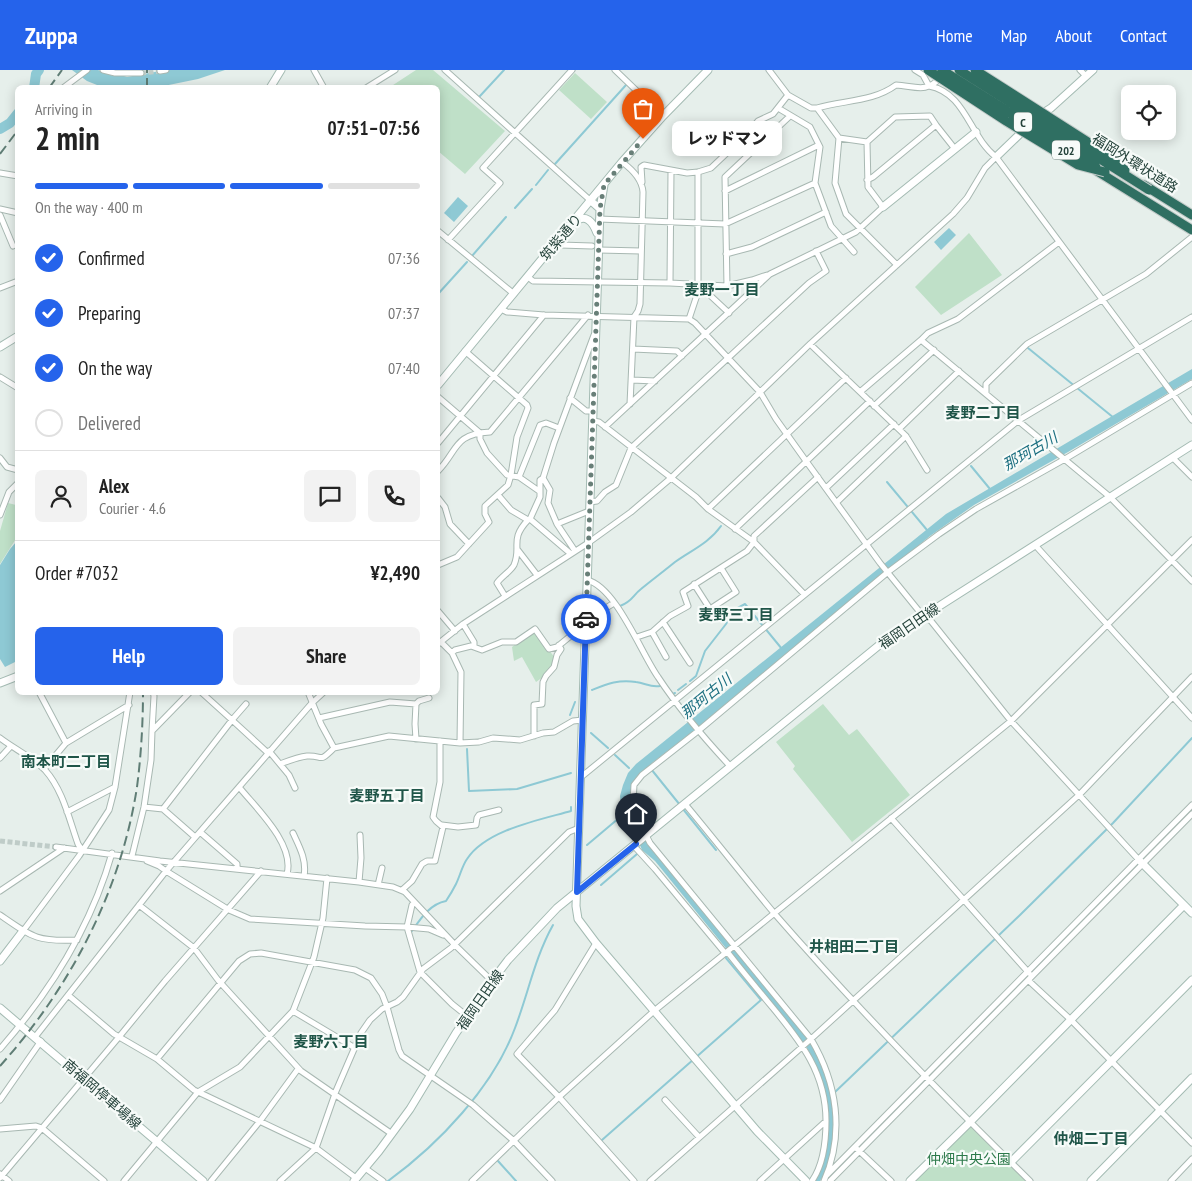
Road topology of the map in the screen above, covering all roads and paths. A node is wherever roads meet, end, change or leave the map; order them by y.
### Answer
1 (87, 70) edge
2 (103, 70) edge
3 (166, 70) edge
4 (281, 70) edge
5 (314, 70) edge
6 (394, 70) edge
7 (445, 70) edge
8 (572, 70) edge
9 (615, 70) edge
10 (708, 70) edge
11 (769, 70) edge
12 (915, 70) edge
13 (928, 70) edge
14 (960, 70) edge
15 (1080, 70) edge
16 (1093, 70) edge
17 (160, 71) edge
18 (943, 71) edge
19 (979, 72) edge
20 (141, 73) dead end
21 (1086, 76) junction
22 (67, 85) edge
23 (272, 85) edge
24 (322, 85) edge
25 (371, 85) edge
26 (929, 86) junction
27 (788, 95) junction
28 (778, 108) junction
29 (817, 108) junction
30 (663, 116) junction
31 (790, 116) junction
32 (1038, 118) junction
33 (936, 125) junction
34 (1028, 126) junction
35 (515, 132) junction
36 (976, 132) junction
37 (838, 138) junction
38 (867, 142) junction
39 (819, 145) junction
40 (955, 148) junction
41 (996, 157) junction
42 (622, 162) junction
43 (672, 171) junction
44 (698, 172) junction
45 (1105, 172) junction
46 (0, 173) edge
47 (15, 176) edge
48 (867, 180) junction
49 (815, 183) junction
50 (604, 185) junction
51 (642, 185) junction
52 (1148, 190) junction
53 (725, 191) junction
54 (591, 201) junction
55 (882, 206) junction
56 (0, 208) edge
57 (600, 209) junction
58 (15, 212) edge
59 (826, 212) junction
60 (0, 215) edge
61 (1192, 216) edge
62 (599, 219) junction
63 (643, 221) junction
64 (573, 223) junction
65 (671, 223) junction
66 (698, 223) junction
67 (725, 224) junction
68 (860, 228) junction
69 (1192, 229) edge
70 (440, 233) edge
71 (1192, 237) edge
72 (599, 238) junction
73 (844, 238) junction
74 (448, 240) junction
75 (557, 242) junction
76 (1059, 242) junction
77 (13, 246) dead end
78 (592, 246) dead end
79 (598, 250) junction
80 (641, 251) junction
81 (816, 251) junction
82 (854, 252) dead end
83 (726, 254) junction
84 (897, 265) junction
85 (770, 274) junction
86 (528, 277) junction
87 (597, 281) junction
88 (15, 282) edge
89 (641, 283) junction
90 (670, 283) junction
91 (698, 284) junction
92 (727, 286) junction
93 (0, 288) edge
94 (514, 294) junction
95 (1102, 299) junction
96 (501, 309) junction
97 (729, 313) junction
98 (544, 315) junction
99 (588, 315) junction
100 (596, 315) junction
101 (634, 317) junction
102 (1192, 317) edge
103 (689, 319) junction
104 (596, 331) junction
105 (706, 334) junction
106 (15, 338) edge
107 (921, 340) junction
108 (810, 344) junction
109 (0, 347) edge
110 (1138, 348) junction
111 (633, 349) junction
112 (934, 350) junction
113 (465, 351) junction
114 (682, 356) junction
115 (729, 358) junction
116 (959, 371) junction
117 (494, 376) junction
118 (0, 377) edge
119 (846, 378) junction
120 (632, 380) junction
121 (655, 381) junction
122 (440, 382) edge
123 (1192, 383) edge
124 (15, 386) edge
125 (760, 392) junction
126 (860, 392) junction
127 (986, 393) junction
128 (1173, 394) junction
129 (518, 398) junction
130 (570, 398) junction
131 (440, 399) edge
132 (870, 401) junction
133 (630, 404) junction
134 (874, 406) junction
135 (593, 411) junction
136 (461, 416) junction
137 (1019, 420) junction
138 (1192, 420) edge
139 (593, 421) junction
140 (894, 424) junction
141 (605, 427) junction
142 (559, 428) junction
143 (899, 429) junction
144 (480, 433) junction
145 (787, 435) junction
146 (906, 436) junction
147 (440, 442) edge
148 (1192, 445) edge
149 (632, 448) junction
150 (0, 458) edge
151 (1173, 458) junction
152 (1065, 459) junction
153 (806, 461) junction
154 (440, 468) edge
155 (15, 469) edge
156 (927, 470) dead end
157 (511, 475) junction
158 (519, 476) junction
159 (818, 477) junction
160 (1192, 477) edge
161 (543, 478) junction
162 (671, 478) junction
163 (15, 486) edge
164 (826, 488) junction
165 (540, 491) junction
166 (498, 496) junction
167 (1110, 497) junction
168 (440, 501) edge
169 (590, 502) junction
170 (837, 502) junction
171 (708, 509) junction
172 (589, 510) junction
173 (0, 515) edge
174 (529, 520) junction
175 (557, 524) junction
176 (735, 529) junction
177 (1192, 540) edge
178 (754, 542) junction
179 (588, 543) junction
180 (866, 543) junction
181 (469, 544) junction
182 (1035, 545) junction
183 (517, 549) junction
184 (573, 552) junction
185 (1172, 561) junction
186 (440, 564) edge
187 (721, 568) junction
188 (888, 572) junction
189 (538, 575) junction
190 (587, 580) junction
191 (1192, 581) edge
192 (694, 584) junction
193 (804, 594) junction
194 (505, 596) junction
195 (614, 603) junction
196 (440, 613) edge
197 (923, 616) junction
198 (586, 617) junction
199 (663, 622) junction
200 (463, 624) junction
201 (1108, 625) junction
202 (586, 629) junction
203 (455, 631) junction
204 (652, 632) junction
205 (637, 637) junction
206 (440, 642) edge
207 (440, 644) edge
208 (474, 646) junction
209 (559, 646) junction
210 (452, 653) junction
211 (666, 657) dead end
212 (690, 663) dead end
213 (15, 677) edge
214 (1192, 677) edge
215 (0, 683) edge
216 (40, 695) edge
217 (130, 695) edge
218 (154, 695) edge
219 (187, 695) edge
220 (204, 695) edge
221 (309, 695) edge
222 (321, 695) edge
223 (1173, 696) junction
224 (429, 698) dead end
225 (676, 700) junction
226 (312, 703) junction
227 (246, 704) dead end
228 (416, 704) junction
229 (129, 705) junction
230 (319, 718) junction
231 (1192, 718) edge
232 (232, 720) junction
233 (583, 720) junction
234 (1012, 721) junction
235 (152, 730) junction
236 (698, 731) junction
237 (534, 736) junction
238 (0, 738) edge
239 (416, 739) junction
240 (440, 741) junction
241 (66, 743) junction
242 (460, 743) junction
243 (11, 746) junction
244 (334, 748) junction
245 (269, 752) junction
246 (0, 758) edge
247 (280, 764) junction
248 (730, 766) junction
249 (44, 768) junction
250 (581, 777) junction
251 (115, 787) junction
252 (238, 787) junction
253 (295, 788) dead end
254 (1080, 794) junction
255 (685, 804) junction
256 (1192, 805) edge
257 (144, 807) junction
258 (162, 809) junction
259 (499, 810) dead end
260 (66, 812) junction
261 (1192, 814) edge
262 (891, 818) junction
263 (441, 825) junction
264 (579, 828) junction
265 (200, 832) junction
266 (293, 833) dead end
267 (360, 835) dead end
268 (647, 835) junction
269 (195, 837) junction
270 (635, 845) junction
271 (56, 847) tunnel mouth
272 (64, 848) junction
273 (82, 850) junction
274 (112, 853) junction
275 (132, 856) junction
276 (174, 862) junction
277 (1142, 862) junction
278 (237, 868) junction
279 (382, 868) dead end
280 (261, 871) junction
281 (166, 872) junction
282 (287, 874) junction
283 (304, 876) junction
284 (327, 878) junction
285 (359, 882) junction
286 (378, 885) junction
287 (402, 890) junction
288 (0, 891) edge
289 (577, 892) junction
290 (964, 898) junction
291 (414, 903) junction
292 (139, 905) junction
293 (1184, 905) junction
294 (229, 910) junction
295 (774, 913) junction
296 (1192, 913) edge
297 (0, 915) edge
298 (322, 924) junction
299 (408, 927) junction
300 (23, 931) junction
301 (442, 932) junction
302 (77, 940) junction
303 (596, 943) junction
304 (454, 944) junction
305 (734, 946) junction
306 (194, 948) junction
307 (725, 953) junction
308 (0, 960) edge
309 (312, 963) junction
310 (420, 972) junction
311 (1029, 976) junction
312 (1192, 980) edge
313 (492, 981) junction
314 (222, 984) junction
315 (68, 995) junction
316 (853, 1000) junction
317 (387, 1007) junction
318 (0, 1008) edge
319 (293, 1011) junction
320 (654, 1011) junction
321 (467, 1016) junction
322 (1071, 1020) junction
323 (21, 1025) junction
324 (268, 1035) junction
325 (119, 1037) junction
326 (38, 1039) junction
327 (810, 1039) junction
328 (802, 1046) junction
329 (355, 1048) junction
330 (0, 1049) edge
331 (157, 1059) junction
332 (1111, 1062) junction
333 (298, 1069) junction
334 (431, 1075) junction
335 (924, 1076) junction
336 (1192, 1078) edge
337 (83, 1079) junction
338 (930, 1081) junction
339 (198, 1092) junction
340 (335, 1095) junction
341 (559, 1097) junction
342 (0, 1100) edge
343 (665, 1100) dead end
344 (734, 1105) junction
345 (1159, 1111) junction
346 (826, 1121) junction
347 (971, 1121) junction
348 (260, 1122) junction
349 (42, 1128) junction
350 (0, 1129) edge
351 (392, 1134) junction
352 (699, 1137) junction
353 (157, 1141) junction
354 (514, 1141) junction
355 (1192, 1143) edge
356 (316, 1148) junction
357 (857, 1149) junction
358 (1192, 1159) edge
359 (783, 1160) junction
360 (1011, 1162) junction
361 (365, 1168) junction
362 (1, 1175) edge
363 (355, 1180) edge
364 (826, 1180) edge
365 (9, 1181) edge
366 (104, 1181) edge
367 (124, 1181) edge
368 (203, 1181) edge
369 (211, 1181) edge
370 (280, 1181) edge
371 (383, 1181) edge
372 (472, 1181) edge
373 (552, 1181) edge
374 (634, 1181) edge
375 (650, 1181) edge
376 (760, 1181) edge
377 (806, 1181) edge
378 (812, 1181) edge
379 (891, 1181) edge
380 (910, 1181) edge
381 (1030, 1181) edge
382 (1091, 1181) edge
383 (1171, 1181) edge

1 - 22 street
2 - 20 street
3 - 17 street
4 - 23 street
5 - 24 street
6 - 25 street
7 - 35 street
8 - 35 street
9 - 30 street
10 - 30 street, 筑紫通り
11 - 27 street
12 - 26 street
13 - 45 highway, bridge
14 - 32 highway, 福岡外環状道路 / 202
14 - 52 highway, C, bridge
15 - 21 street
16 - 21 street
18 - 26 street
18 - 34 highway, 福岡外環状道路 / 202
18 - 45 highway, C, bridge
19 - 52 highway, bridge
21 - 32 street
26 - 29 street
26 - 36 street
27 - 28 street
27 - 29 street
28 - 31 street
28 - 44 street
29 - 37 street
30 - 42 street, 筑紫通り
31 - 39 street
31 - 53 street
32 - 34 street
32 - 61 highway, 福岡外環状道路 / 202
33 - 38 street
33 - 40 street
33 - 48 street
34 - 41 street
34 - 69 highway, 福岡外環状道路 / 202
35 - 54 street
35 - 74 street
36 - 40 street
36 - 41 street
37 - 38 street
37 - 68 street
38 - 48 street
39 - 49 street
39 - 53 street
40 - 55 street
41 - 76 street
41 - 84 street
42 - 50 street, 筑紫通り
42 - 51 street
43 - 44 street
43 - 51 street
43 - 65 street
44 - 66 street
45 - 69 highway, C
46 - 47 street
48 - 55 street
49 - 59 street
49 - 67 street
50 - 54 street, 筑紫通り
50 - 57 street
51 - 63 street
52 - 61 highway, C
53 - 67 street
54 - 57 street
54 - 64 street, 筑紫通り
55 - 68 street
56 - 58 street
57 - 62 street
59 - 73 street
59 - 83 street
60 - 77 street
62 - 63 street
62 - 72 street
63 - 65 street
63 - 80 street
64 - 72 street
64 - 75 street, 筑紫通り
65 - 66 street
65 - 90 street
66 - 67 street
66 - 91 street
67 - 83 street
68 - 73 street
68 - 84 street
70 - 74 street
71 - 95 street
72 - 79 street
73 - 81 street
73 - 82 street
74 - 94 street
75 - 78 street
75 - 86 street, 筑紫通り
76 - 95 street
76 - 107 street
79 - 80 street
79 - 87 street
80 - 89 street
81 - 85 street
81 - 115 street
83 - 92 street
84 - 108 street
85 - 92 street
85 - 97 street
86 - 87 street
86 - 94 street, 筑紫通り
87 - 89 street
87 - 100 street
88 - 93 street
89 - 90 street
89 - 101 street
90 - 91 street
91 - 92 street
91 - 97 street
91 - 103 street
94 - 96 street, 筑紫通り
95 - 110 street
95 - 127 street
96 - 98 street
96 - 113 street, 筑紫通り
97 - 105 street
98 - 99 street
98 - 117 street
99 - 100 street
99 - 129 street
100 - 101 street
100 - 104 street
101 - 103 street
101 - 111 street
102 - 110 street
103 - 105 street
104 - 130 street
104 - 135 street
105 - 114 street
105 - 115 street
106 - 109 street
107 - 112 street
107 - 126 street
108 - 119 street
108 - 125 street
110 - 128 street
110 - 137 street
111 - 114 street
111 - 120 street
112 - 116 street
112 - 134 street
113 - 117 street
113 - 122 street, 筑紫通り
114 - 121 street
115 - 125 street
115 - 149 street
116 - 127 street
116 - 143 street
117 - 129 street
117 - 136 street
118 - 124 street
119 - 126 street
119 - 145 street
120 - 121 street
120 - 133 street
121 - 133 street
123 - 128 street
125 - 145 street
125 - 162 street
126 - 132 street
127 - 137 street
128 - 138 street
128 - 152 street
129 - 144 street
129 - 157 street
130 - 135 street
130 - 142 street
131 - 136 street
132 - 134 street
132 - 153 street
133 - 141 street
134 - 140 street
135 - 139 street
136 - 144 street
136 - 147 street
137 - 152 street
137 - 180 street
139 - 141 street
139 - 169 street
140 - 143 street
140 - 164 street
141 - 149 street
142 - 158 street
142 - 161 street
143 - 146 street
144 - 154 street
144 - 157 street
145 - 153 street
145 - 171 street
146 - 156 street
146 - 170 street
148 - 151 street, 福岡日田線
149 - 162 street
149 - 169 street
150 - 155 street
151 - 160 street
151 - 167 street, 福岡日田線
152 - 167 street
152 - 188 street
153 - 159 street
153 - 176 street
157 - 158 street
157 - 166 street
158 - 165 street
159 - 164 street
159 - 178 street
161 - 165 street
161 - 175 street
162 - 171 street
162 - 179 street
163 - 173 street
164 - 170 street
165 - 174 street
166 - 174 street
166 - 181 street
167 - 182 street, 福岡日田線
167 - 185 street
168 - 181 street
169 - 172 street
170 - 180 street
171 - 176 street
172 - 175 street
172 - 179 street
174 - 183 street
174 - 184 street
175 - 184 street
176 - 178 street
177 - 185 street
178 - 187 street
178 - 193 street
179 - 184 street
179 - 190 street
180 - 188 street
180 - 193 street
181 - 186 street
182 - 197 street, 福岡日田線
182 - 201 street
183 - 189 street
183 - 194 street
184 - 189 street
185 - 191 street
185 - 201 street
187 - 192 street
187 - 192 street
188 - 197 street
188 - 236 street
189 - 194 street
190 - 195 street
190 - 198 street
192 - 199 street
193 - 225 street
194 - 200 street
195 - 198 street
195 - 205 street
196 - 203 street
197 - 234 street
197 - 248 street, 福岡日田線
198 - 202 street
199 - 204 street
199 - 212 street
200 - 203 street
200 - 208 street
201 - 223 street
201 - 234 street
202 - 209 street
202 - 233 street
203 - 206 street
204 - 205 street
204 - 211 street
205 - 225 street
207 - 210 street
208 - 209 street
208 - 210 street
209 - 237 street
210 - 242 street
213 - 215 street
214 - 223 street
216 - 241 street
217 - 229 street
218 - 235 street
219 - 235 street
220 - 232 street
221 - 226 street
222 - 226 street
223 - 231 street
223 - 254 street
224 - 228 street
225 - 236 street
225 - 250 street
226 - 230 street
226 - 245 street
227 - 232 street
228 - 230 street
228 - 239 street
229 - 241 street
229 - 251 street
230 - 244 street
232 - 245 street
232 - 258 street
233 - 237 street
233 - 250 street
234 - 254 street
234 - 262 street
235 - 257 street
236 - 248 street
236 - 268 street
237 - 242 street
238 - 243 street
239 - 240 street
239 - 244 street
240 - 242 street
240 - 263 street
241 - 249 street
243 - 246 street
243 - 249 street
244 - 247 street
245 - 247 street
245 - 252 street
247 - 253 street
248 - 255 street, 福岡日田線
249 - 260 street
250 - 264 street
251 - 260 street
251 - 273 street
252 - 265 street
252 - 282 street
254 - 277 street
254 - 290 street
255 - 268 street, 福岡日田線
255 - 295 street
256 - 277 street
257 - 258 street
257 - 275 street
258 - 269 street
259 - 263 street
260 - 273 street
261 - 277 street
262 - 290 street
262 - 295 street
263 - 287 street
264 - 289 street
264 - 304 street
265 - 269 street
265 - 278 street
266 - 283 street
267 - 285 street
268 - 270 street, 福岡日田線
268 - 305 street
269 - 276 street
270 - 289 street, 福岡日田線
270 - 307 street
271 - 272 street
272 - 273 street
272 - 288 street
273 - 274 street
273 - 300 street
274 - 275 street
274 - 302 street
275 - 276 street
275 - 281 street
276 - 278 street
276 - 281 street
277 - 293 street
277 - 311 street
278 - 280 street
279 - 286 street
280 - 282 street
280 - 294 street
281 - 292 street
281 - 294 street
282 - 283 street
283 - 284 street
284 - 285 street
284 - 298 street
285 - 286 street
286 - 287 street
287 - 291 street
289 - 303 street
289 - 313 street, 福岡日田線
290 - 311 street
290 - 316 street
291 - 299 street
291 - 301 street
292 - 306 street
292 - 315 street
293 - 296 street
293 - 322 street
294 - 298 street
294 - 306 street
295 - 305 street
295 - 316 street
297 - 300 street
298 - 299 street
298 - 309 street
299 - 301 street
299 - 310 street
300 - 302 street
300 - 308 street
301 - 304 street
302 - 323 street
303 - 320 street
303 - 341 street
304 - 310 street
304 - 313 street
305 - 307 street
305 - 327 street
306 - 314 street
306 - 325 street
307 - 320 street
307 - 328 street
309 - 314 street
309 - 317 street
309 - 319 street
310 - 317 street
310 - 321 street
311 - 322 street
311 - 335 street
311 - 338 street
312 - 332 street
313 - 321 street, 福岡日田線
314 - 324 street
314 - 331 street
315 - 325 street
315 - 326 street
316 - 327 street
316 - 335 street
317 - 329 street
317 - 334 street
318 - 323 street, 南福岡停車場線
319 - 324 street
319 - 329 street
320 - 341 street
320 - 344 street
321 - 334 street, 福岡日田線
322 - 332 street
322 - 347 street
323 - 326 street, 南福岡停車場線
323 - 330 street
324 - 333 street
324 - 339 street
325 - 331 street
325 - 337 street
326 - 337 street, 南福岡停車場線
326 - 342 street
327 - 328 street
327 - 364 street
328 - 344 street
328 - 346 street
329 - 340 street
331 - 339 street
332 - 345 street
332 - 360 street
333 - 340 street
333 - 348 street
334 - 351 street, 福岡日田線
334 - 354 street
335 - 338 street
335 - 357 street
336 - 345 street
337 - 349 street
337 - 353 street, 南福岡停車場線
338 - 347 street
338 - 357 street
339 - 348 street
339 - 353 street
340 - 351 street
340 - 356 street
341 - 354 street
341 - 374 street
343 - 352 street
344 - 352 street
344 - 359 street
345 - 355 street
345 - 382 street
346 - 359 street
346 - 378 street
347 - 360 street
347 - 380 street
348 - 356 street
348 - 369 street
349 - 350 street
349 - 362 street
349 - 366 street
351 - 361 street, 福岡日田線
352 - 375 street
353 - 367 street
353 - 368 street, 南福岡停車場線
354 - 372 street
354 - 373 street
356 - 363 street
356 - 370 street
357 - 364 street
357 - 379 street
358 - 383 street
359 - 376 street
359 - 377 street
360 - 381 street
361 - 363 street, 福岡日田線
361 - 371 street
362 - 365 street

